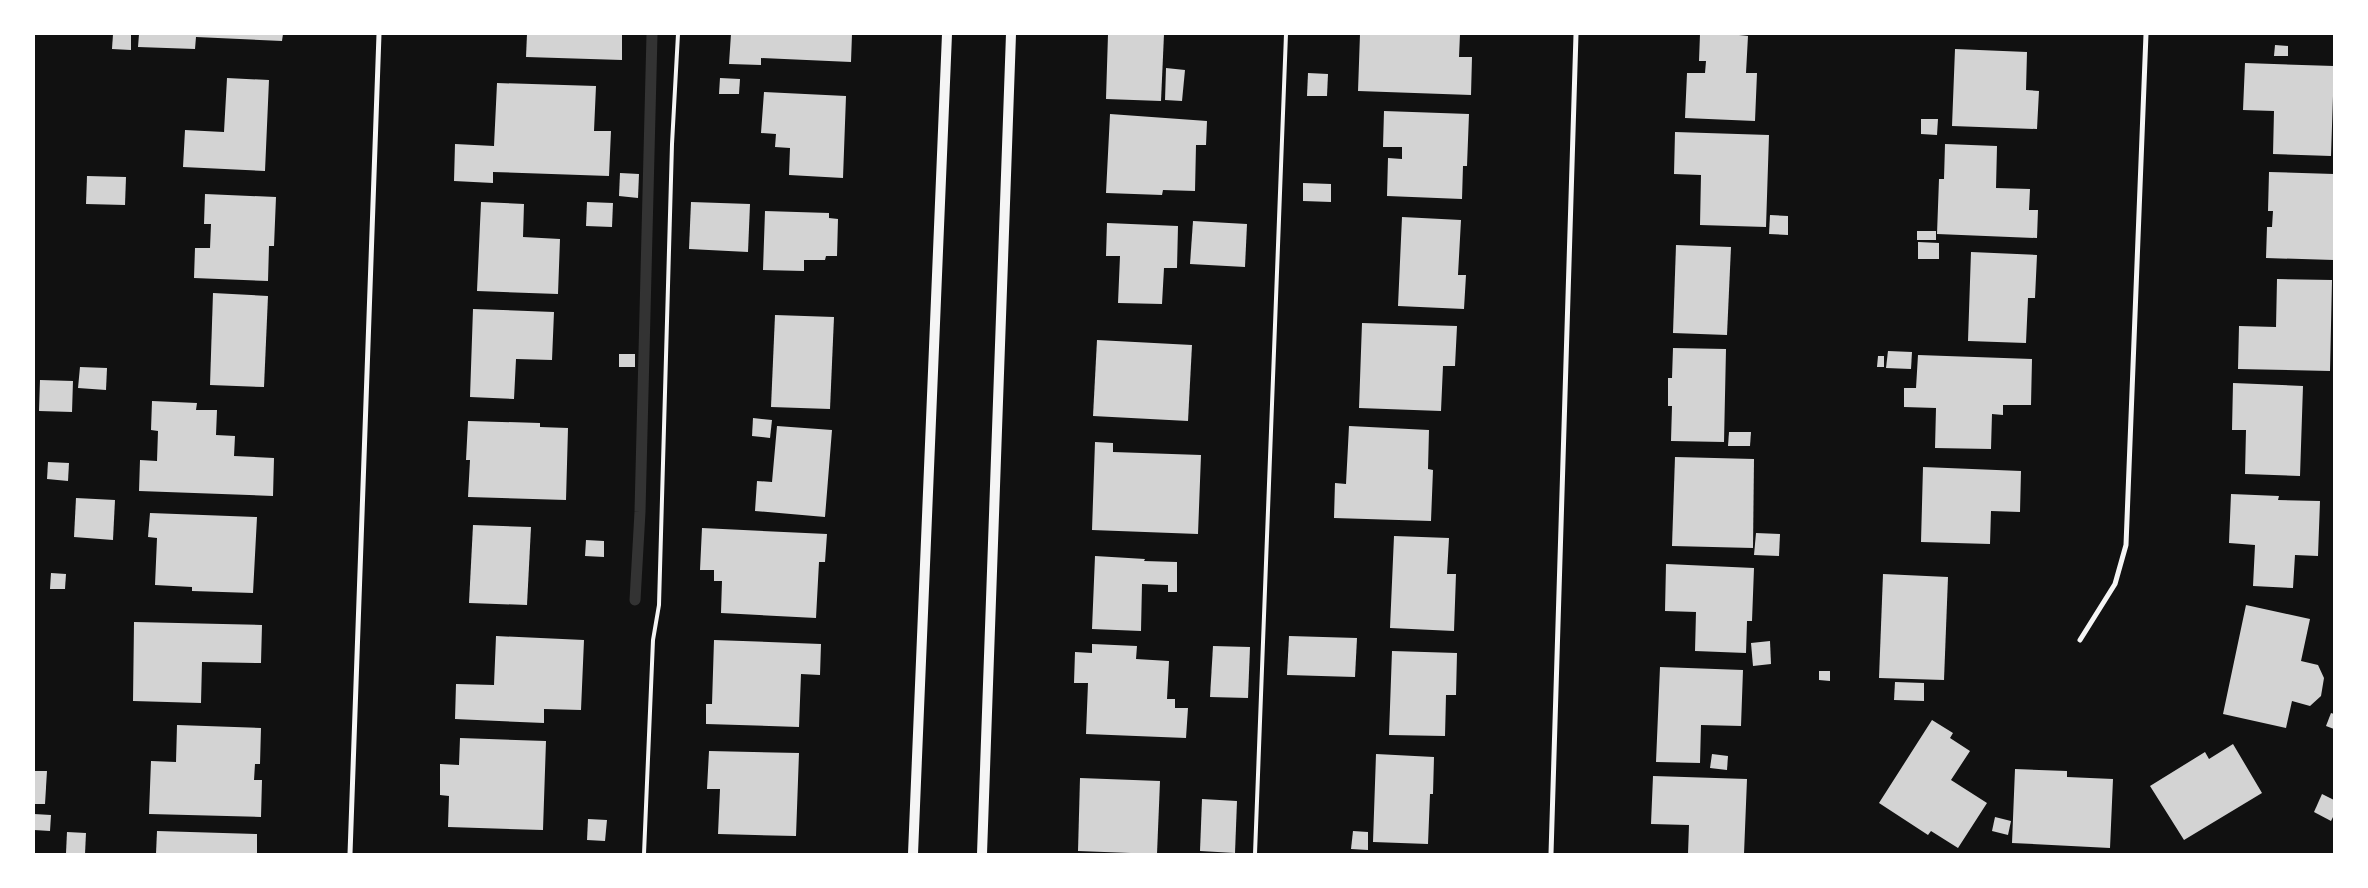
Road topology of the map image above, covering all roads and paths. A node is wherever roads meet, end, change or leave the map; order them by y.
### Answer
1 (379, 34) edge
2 (678, 34) edge
3 (947, 34) edge
4 (1011, 34) edge
5 (1286, 34) edge
6 (1576, 34) edge
7 (2146, 34) edge
8 (2080, 640) dead end
9 (350, 854) edge
10 (644, 854) edge
11 (914, 854) edge
12 (982, 854) edge
13 (1255, 854) edge
14 (1551, 854) edge

1 - 9 street
2 - 10 lane
3 - 11 main road
4 - 12 main road
5 - 13 lane
6 - 14 street
7 - 8 street

